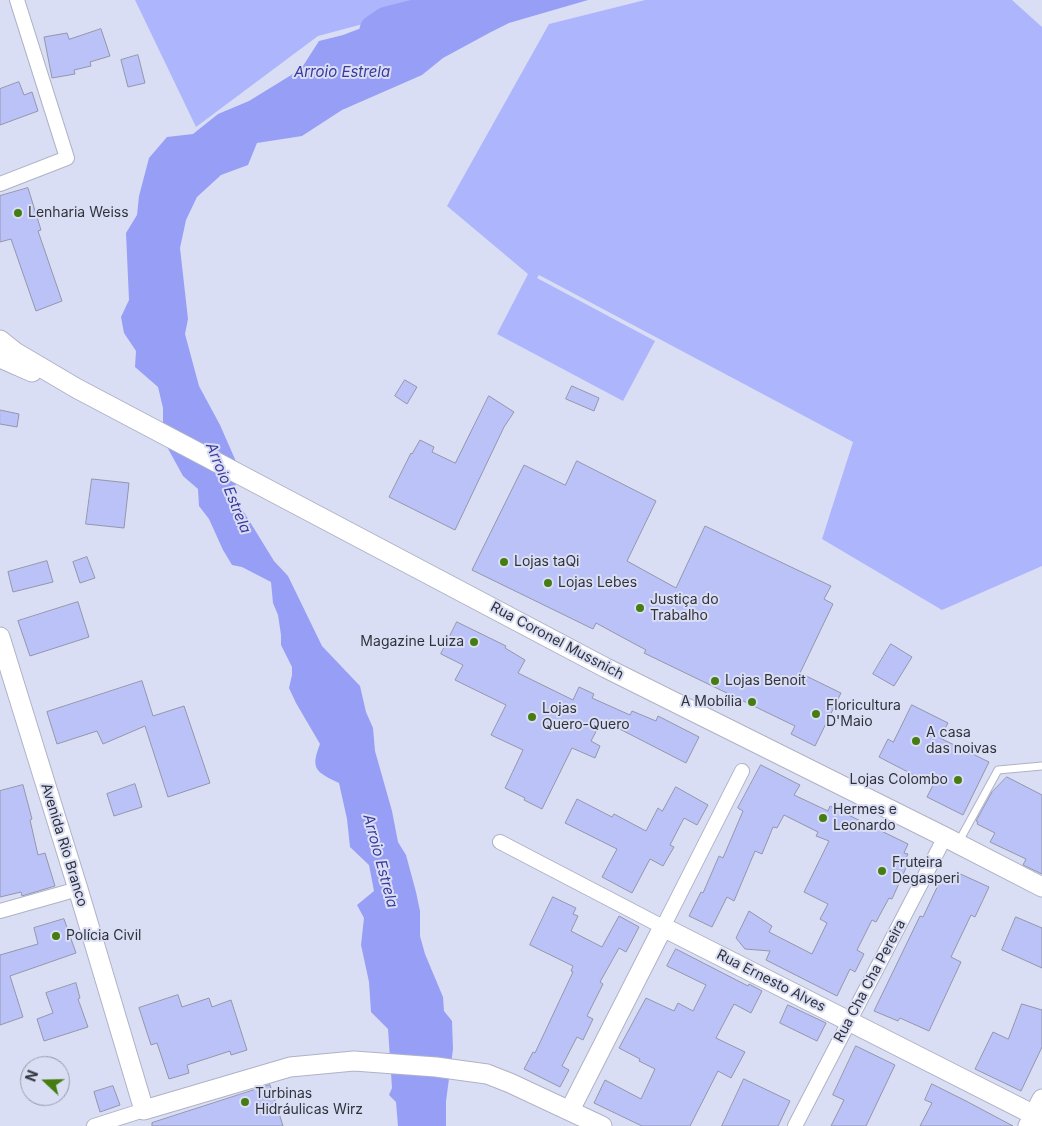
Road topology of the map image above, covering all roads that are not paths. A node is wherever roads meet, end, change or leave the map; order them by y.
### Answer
1 (17, 0) edge
2 (0, 184) edge
3 (0, 340) edge
4 (0, 358) edge
5 (77, 390) junction
6 (0, 637) edge
7 (5, 669) edge
8 (1042, 766) edge
9 (742, 771) dead end
10 (952, 840) junction
11 (500, 842) dead end
12 (1042, 887) edge
13 (78, 889) junction
14 (0, 911) edge
15 (663, 927) junction
16 (850, 1020) junction
17 (144, 1110) junction
18 (570, 1110) junction
19 (1036, 1115) edge
20 (94, 1126) edge
21 (602, 1126) edge
22 (795, 1126) edge

1 - 2 street
3 - 5 street, Rua Coronel Mussnich
4 - 5 street, Rua Coronel Mussnich
5 - 10 street, Rua Coronel Mussnich
6 - 7 street, Avenida Rio Branco
7 - 13 street, Avenida Rio Branco
8 - 10 lane
9 - 15 street
10 - 12 street, Rua Coronel Mussnich
10 - 16 street, Rua Cha Cha Pereira
11 - 15 street, Rua Ernesto Alves
13 - 14 street
13 - 17 street, Avenida Rio Branco
15 - 16 street, Rua Ernesto Alves
15 - 18 street
16 - 19 street, Rua Ernesto Alves
16 - 22 street, Rua Cha Cha Pereira
17 - 18 street
17 - 20 street
18 - 21 street

